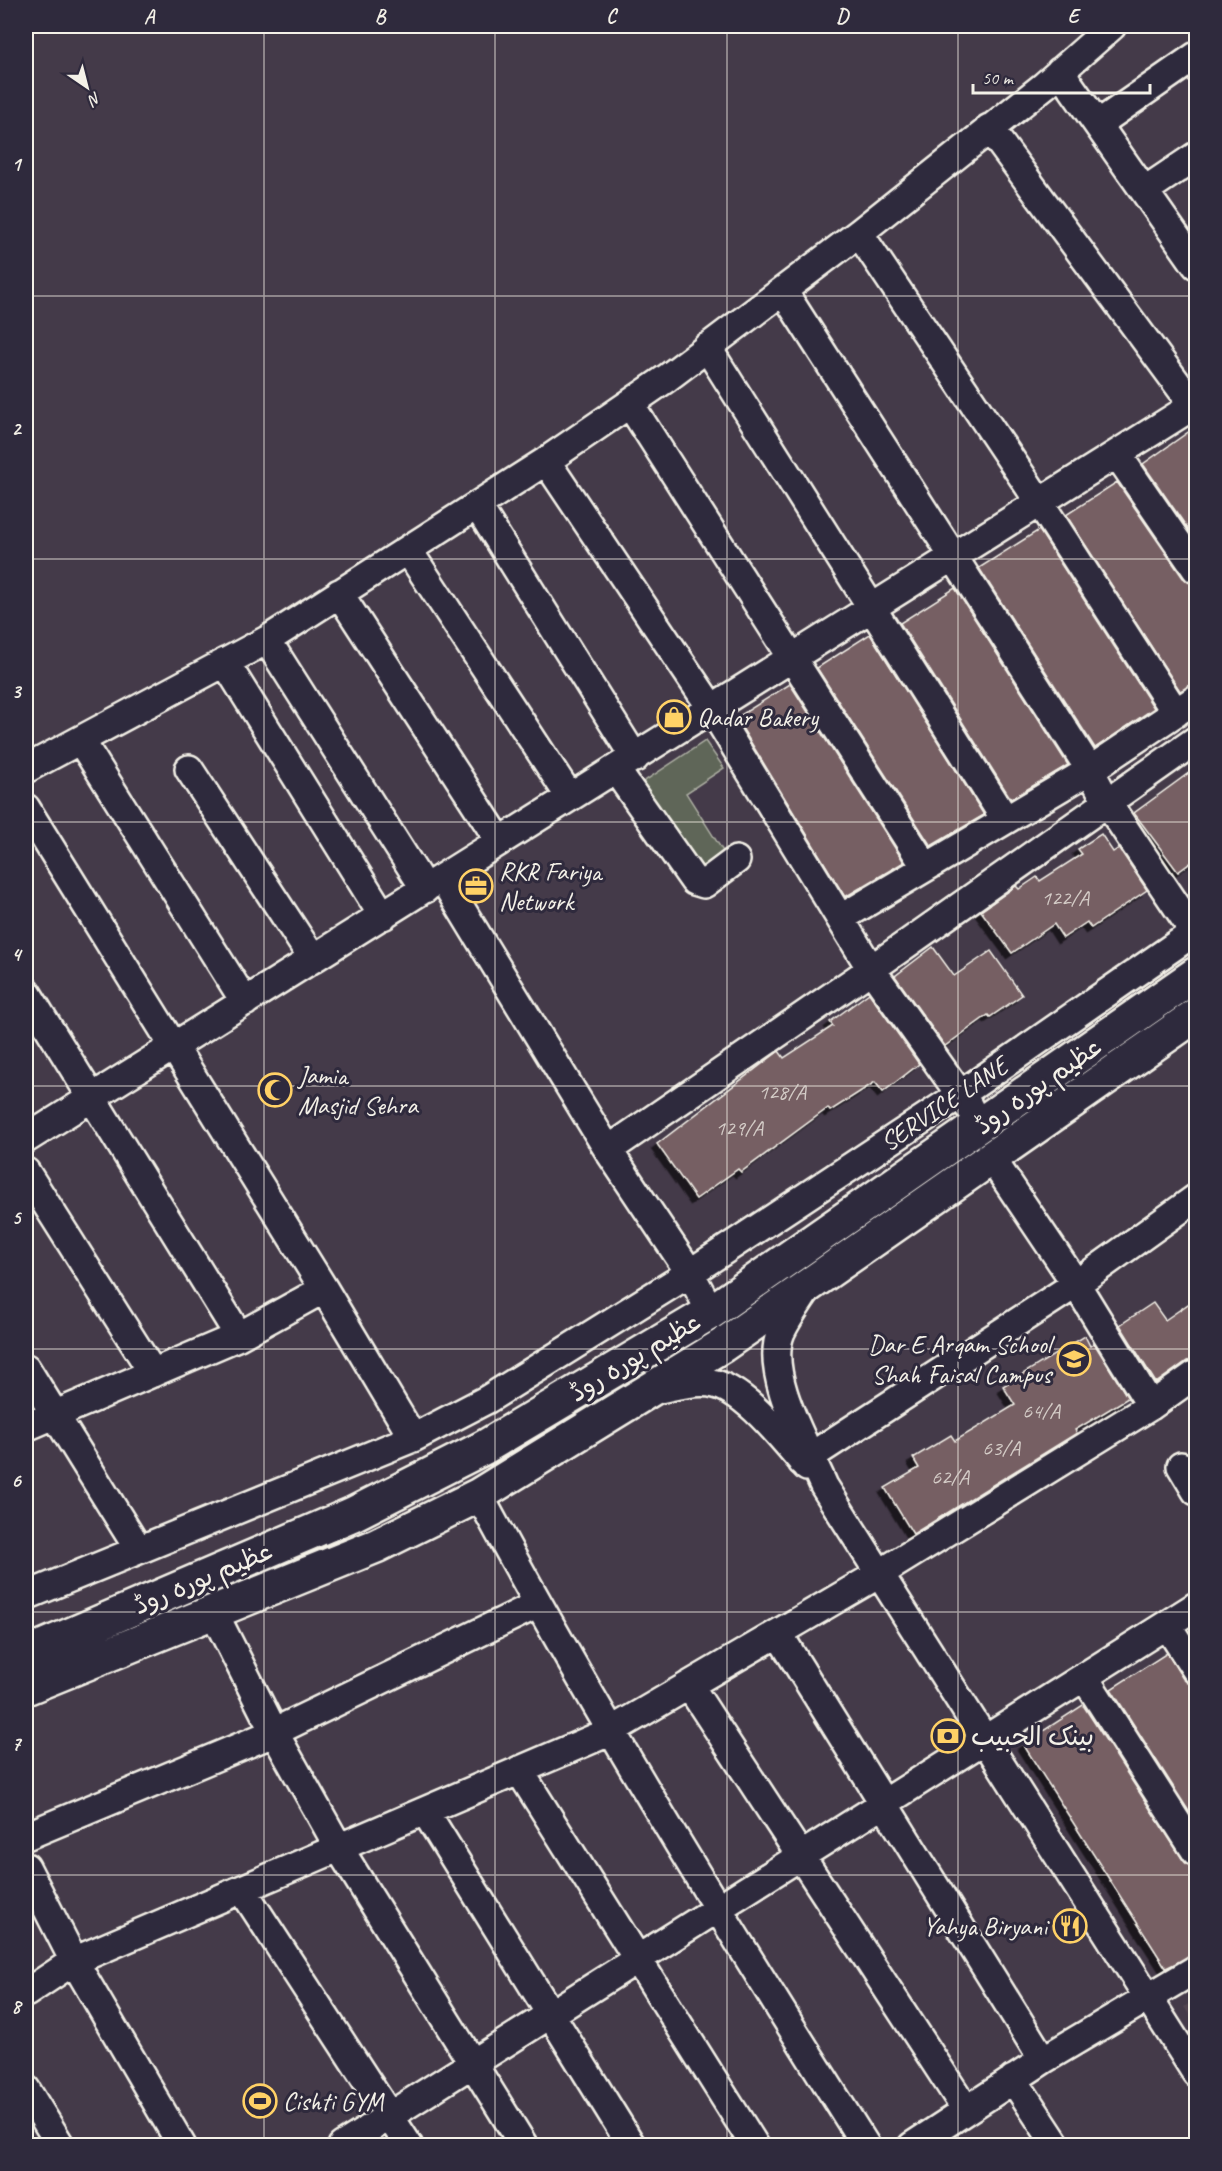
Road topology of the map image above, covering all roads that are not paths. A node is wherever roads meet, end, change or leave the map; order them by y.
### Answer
1 (1112, 26) edge
2 (1197, 56) edge
3 (1060, 71) junction
4 (1098, 124) junction
5 (989, 128) junction
6 (1197, 156) edge
7 (1144, 191) junction
8 (859, 233) junction
9 (1195, 260) edge
10 (783, 291) junction
11 (707, 347) junction
12 (630, 404) junction
13 (1196, 406) edge
14 (1117, 454) junction
15 (546, 461) junction
16 (1040, 503) junction
17 (477, 505) junction
18 (408, 550) junction
19 (955, 556) junction
20 (1197, 569) edge
21 (339, 593) junction
22 (872, 608) junction
23 (267, 640) junction
24 (790, 659) junction
25 (225, 662) junction
26 (1186, 706) edge
27 (711, 709) junction
28 (1197, 740) edge
29 (81, 741) junction
30 (626, 764) junction
31 (26, 769) edge
32 (189, 769) dead end
33 (1089, 770) junction
34 (570, 797) junction
35 (1108, 804) junction
36 (26, 808) edge
37 (1005, 819) junction
38 (499, 840) junction
39 (736, 861) dead end
40 (925, 866) junction
41 (434, 884) junction
42 (383, 916) junction
43 (841, 918) junction
44 (1196, 933) edge
45 (313, 959) junction
46 (871, 969) junction
47 (1197, 974) edge
48 (26, 991) edge
49 (245, 1002) junction
50 (1197, 1016) edge
51 (173, 1047) junction
52 (961, 1094) junction
53 (92, 1096) junction
54 (993, 1118) junction
55 (1023, 1137) junction
56 (26, 1139) edge
57 (608, 1150) junction
58 (992, 1159) junction
59 (26, 1172) edge
60 (1197, 1198) edge
61 (690, 1273) junction
62 (1076, 1284) junction
63 (808, 1287) junction
64 (324, 1289) junction
65 (711, 1312) junction
66 (239, 1336) junction
67 (26, 1368) edge
68 (153, 1373) junction
69 (1197, 1374) edge
70 (650, 1391) junction
71 (1151, 1406) junction
72 (54, 1415) junction
73 (26, 1427) edge
74 (412, 1438) junction
75 (807, 1459) junction
76 (1180, 1466) dead end
77 (1197, 1491) edge
78 (479, 1495) junction
79 (139, 1550) junction
80 (879, 1574) junction
81 (26, 1596) edge
82 (538, 1604) junction
83 (1197, 1606) edge
84 (213, 1611) junction
85 (1167, 1625) junction
86 (778, 1633) junction
87 (26, 1654) edge
88 (1197, 1670) edge
89 (1085, 1678) junction
90 (689, 1685) junction
91 (26, 1688) edge
92 (609, 1731) junction
93 (274, 1732) junction
94 (985, 1741) junction
95 (519, 1770) junction
96 (885, 1804) junction
97 (425, 1811) junction
98 (26, 1836) edge
99 (339, 1848) junction
100 (1197, 1852) edge
101 (801, 1857) junction
102 (26, 1867) edge
103 (242, 1889) junction
104 (717, 1909) junction
105 (638, 1959) junction
106 (74, 1961) junction
107 (1197, 1969) edge
108 (26, 1993) edge
109 (1150, 1999) junction
110 (551, 2013) junction
111 (1043, 2060) junction
112 (472, 2063) junction
113 (1197, 2073) edge
114 (1013, 2079) junction
115 (26, 2088) edge
116 (965, 2108) junction
117 (390, 2117) junction
118 (61, 2145) edge
119 (182, 2145) edge
120 (342, 2145) edge
121 (409, 2145) edge
122 (524, 2145) edge
123 (632, 2145) edge
124 (756, 2145) edge
125 (866, 2145) edge
126 (912, 2145) edge
127 (1057, 2145) edge

1 - 3 street
2 - 4 street
3 - 4 street
3 - 5 street
4 - 7 street
5 - 8 street
5 - 13 street
6 - 7 street
7 - 9 street
8 - 10 street
8 - 16 street
10 - 11 street
10 - 19 street
11 - 12 street
11 - 22 street
12 - 15 street
12 - 24 street
13 - 14 street
14 - 16 street
14 - 20 street
15 - 17 street
15 - 27 street
16 - 19 street
16 - 26 street
17 - 18 street
17 - 30 street
18 - 21 street
18 - 34 street
19 - 22 street
19 - 33 street
21 - 23 street
21 - 38 street
22 - 24 street
22 - 37 street
23 - 25 street
23 - 41 street
24 - 27 street
24 - 40 street
25 - 29 street
25 - 42 street
26 - 33 street
27 - 30 street
27 - 43 street
28 - 35 street
29 - 31 street
29 - 49 street
30 - 34 street
30 - 39 street
32 - 45 street
33 - 35 street
33 - 37 street
34 - 38 street
35 - 44 street
35 - 46 street
36 - 51 street
37 - 40 street
38 - 41 street
40 - 43 street
41 - 42 street
41 - 57 street
42 - 45 street
43 - 46 street
44 - 52 street, SERVICE LANE
45 - 49 street
46 - 52 street
46 - 57 street
47 - 54 main road, عظیم پورہ روڈ
48 - 53 street
49 - 51 street
50 - 55 main road, عظیم پورہ روڈ
51 - 53 street
51 - 64 street
52 - 54 street
52 - 61 street, SERVICE LANE
53 - 56 street
53 - 66 street
54 - 55 main road
54 - 65 main road, عظیم پورہ روڈ
55 - 58 main road, عظیم پورہ روڈ
57 - 61 street
58 - 62 street
58 - 63 main road, عظیم پورہ روڈ
59 - 68 street
60 - 62 street
61 - 65 street
61 - 74 street, SERVICE LANE
62 - 71 street
62 - 75 street
63 - 70 main road, عظیم پورہ روڈ
63 - 75 street
64 - 66 street
64 - 74 street
65 - 87 main road, عظیم پورہ روڈ
66 - 68 street
67 - 72 street
68 - 72 street
69 - 71 street
70 - 75 street
70 - 78 main road, عظیم پورہ روڈ
71 - 80 street
72 - 73 street
72 - 79 street
74 - 79 street, SERVICE LANE
75 - 80 street
76 - 77 street
78 - 82 street
78 - 84 main road, عظیم پورہ روڈ
79 - 81 street, SERVICE LANE
80 - 86 street
80 - 94 street
82 - 92 street
82 - 93 street
83 - 85 street
84 - 91 main road, عظیم پورہ روڈ
84 - 93 street
85 - 88 street
85 - 89 street
86 - 90 street
86 - 96 street
89 - 94 street
89 - 100 street
90 - 92 street
90 - 101 street
92 - 95 street
92 - 104 street
93 - 98 street
93 - 99 street
94 - 96 street
94 - 109 street
95 - 97 street
95 - 105 street
96 - 101 street
96 - 111 street
97 - 99 street
97 - 110 street
99 - 103 street
99 - 112 street
101 - 104 street
101 - 116 street
102 - 106 street
103 - 106 street
103 - 117 street
104 - 105 street
104 - 125 street
105 - 110 street
105 - 124 street
106 - 108 street
106 - 119 street
107 - 109 street
109 - 111 street
109 - 113 street
110 - 112 street
110 - 123 street
111 - 114 street
112 - 117 street
112 - 122 street
114 - 116 street
114 - 127 street
115 - 118 street
116 - 126 street
117 - 120 street
117 - 121 street

